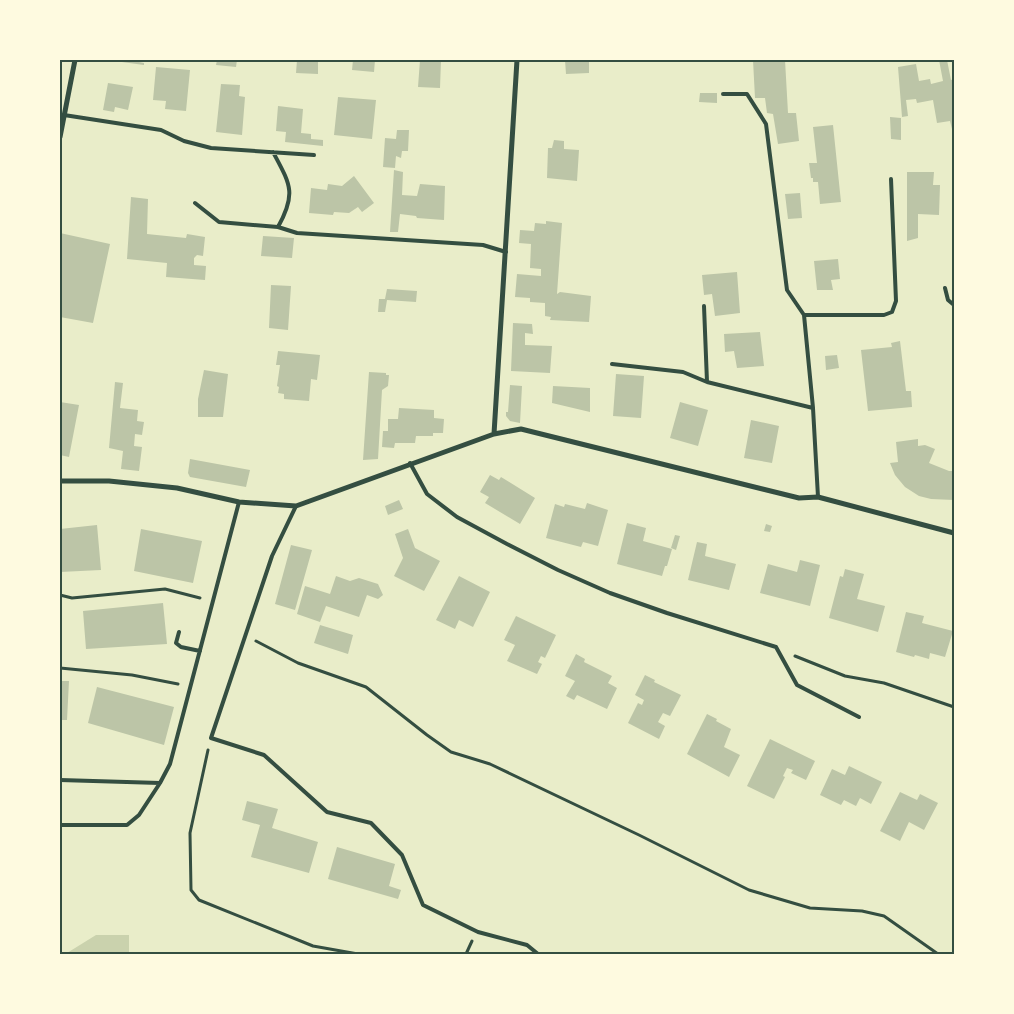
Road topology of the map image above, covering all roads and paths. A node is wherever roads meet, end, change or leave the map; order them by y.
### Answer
1 (75, 60) edge
2 (517, 60) edge
3 (723, 94) dead end
4 (64, 115) junction
5 (60, 137) edge
6 (273, 152) junction
7 (314, 155) dead end
8 (891, 179) dead end
9 (195, 203) dead end
10 (278, 227) junction
11 (506, 252) junction
12 (945, 288) dead end
13 (954, 305) edge
14 (704, 306) dead end
15 (804, 314) junction
16 (612, 364) dead end
17 (707, 382) junction
18 (812, 408) junction
19 (494, 434) junction
20 (410, 463) junction
21 (60, 481) edge
22 (818, 497) junction
23 (239, 502) junction
24 (296, 506) junction
25 (954, 533) edge
26 (60, 596) edge
27 (213, 601) junction
28 (179, 632) dead end
29 (245, 635) junction
30 (776, 647) junction
31 (200, 651) junction
32 (60, 668) edge
33 (191, 686) junction
34 (954, 707) edge
35 (859, 717) dead end
36 (211, 738) junction
37 (60, 780) edge
38 (160, 783) junction
39 (60, 825) edge
40 (358, 954) edge
41 (538, 954) edge
42 (938, 954) edge

1 - 4 street
2 - 11 street
3 - 15 lane
4 - 5 street
4 - 6 lane
6 - 7 lane
6 - 10 lane
8 - 15 lane
9 - 10 lane
10 - 11 lane
11 - 19 street
12 - 13 lane
14 - 17 lane
15 - 18 lane
16 - 17 lane
17 - 18 lane
18 - 22 lane
19 - 20 street
19 - 22 street
20 - 24 street
20 - 30 lane
21 - 23 street
22 - 25 street
23 - 24 street
23 - 27 lane
24 - 29 lane
26 - 27 path
27 - 31 lane
28 - 31 lane
29 - 36 lane
29 - 42 path
30 - 34 path
30 - 35 lane
31 - 33 lane
32 - 33 path
33 - 38 lane
36 - 40 path
36 - 41 lane
37 - 38 lane
38 - 39 lane

